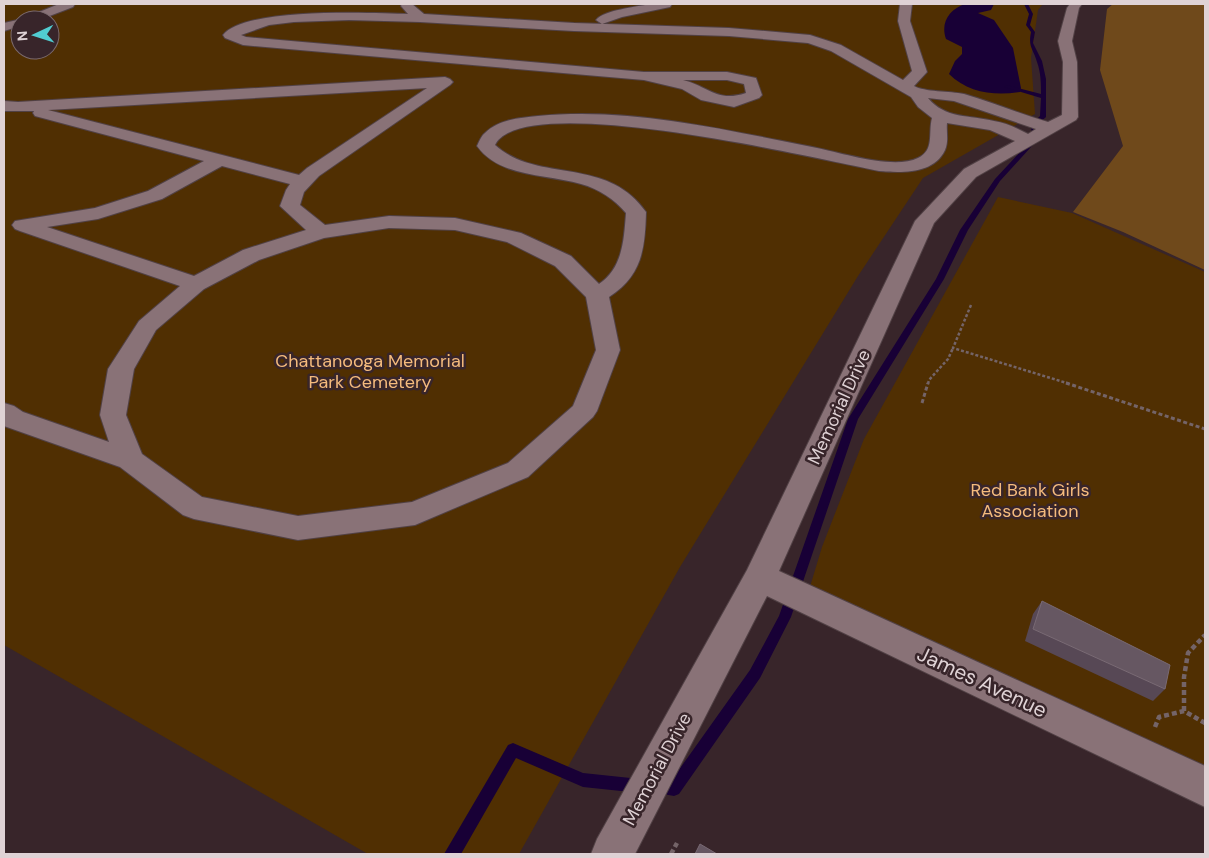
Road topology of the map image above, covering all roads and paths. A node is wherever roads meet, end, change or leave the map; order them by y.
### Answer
1 (68, 4) edge
2 (405, 4) edge
3 (666, 4) edge
4 (906, 4) edge
5 (1076, 4) edge
6 (53, 10) edge
7 (420, 18) junction
8 (574, 27) junction
9 (488, 63) junction
10 (644, 76) junction
11 (445, 82) junction
12 (910, 91) junction
13 (9, 105) edge
14 (941, 116) junction
15 (1039, 134) junction
16 (220, 160) junction
17 (304, 182) junction
18 (13, 222) edge
19 (321, 232) junction
20 (196, 284) junction
21 (597, 295) junction
22 (971, 305) dead end
23 (953, 348) junction
24 (922, 403) dead end
25 (4, 412) edge
26 (1205, 429) edge
27 (130, 460) junction
28 (760, 577) junction
29 (1205, 635) edge
30 (1184, 711) junction
31 (1205, 723) edge
32 (1142, 757) junction
33 (1205, 787) edge
34 (677, 843) dead end
35 (612, 854) edge
36 (671, 854) edge

1 - 6 street
2 - 7 street
3 - 8 street
4 - 12 street
5 - 15 street, Memorial Drive
7 - 8 street
7 - 9 street
8 - 12 street
9 - 10 street
9 - 11 street
10 - 10 street
11 - 13 street
11 - 17 street
12 - 14 street
12 - 15 street
13 - 16 street
14 - 15 street
14 - 21 street
15 - 28 street, Memorial Drive
16 - 17 street
16 - 18 street
17 - 19 street
18 - 20 street
19 - 20 street
19 - 21 street
20 - 27 street
21 - 27 street
22 - 23 path
23 - 24 path
23 - 26 path
25 - 27 street
28 - 32 street, James Avenue
28 - 35 street, Memorial Drive
29 - 30 path
30 - 31 path
30 - 32 path
32 - 33 street, James Avenue
34 - 36 path

